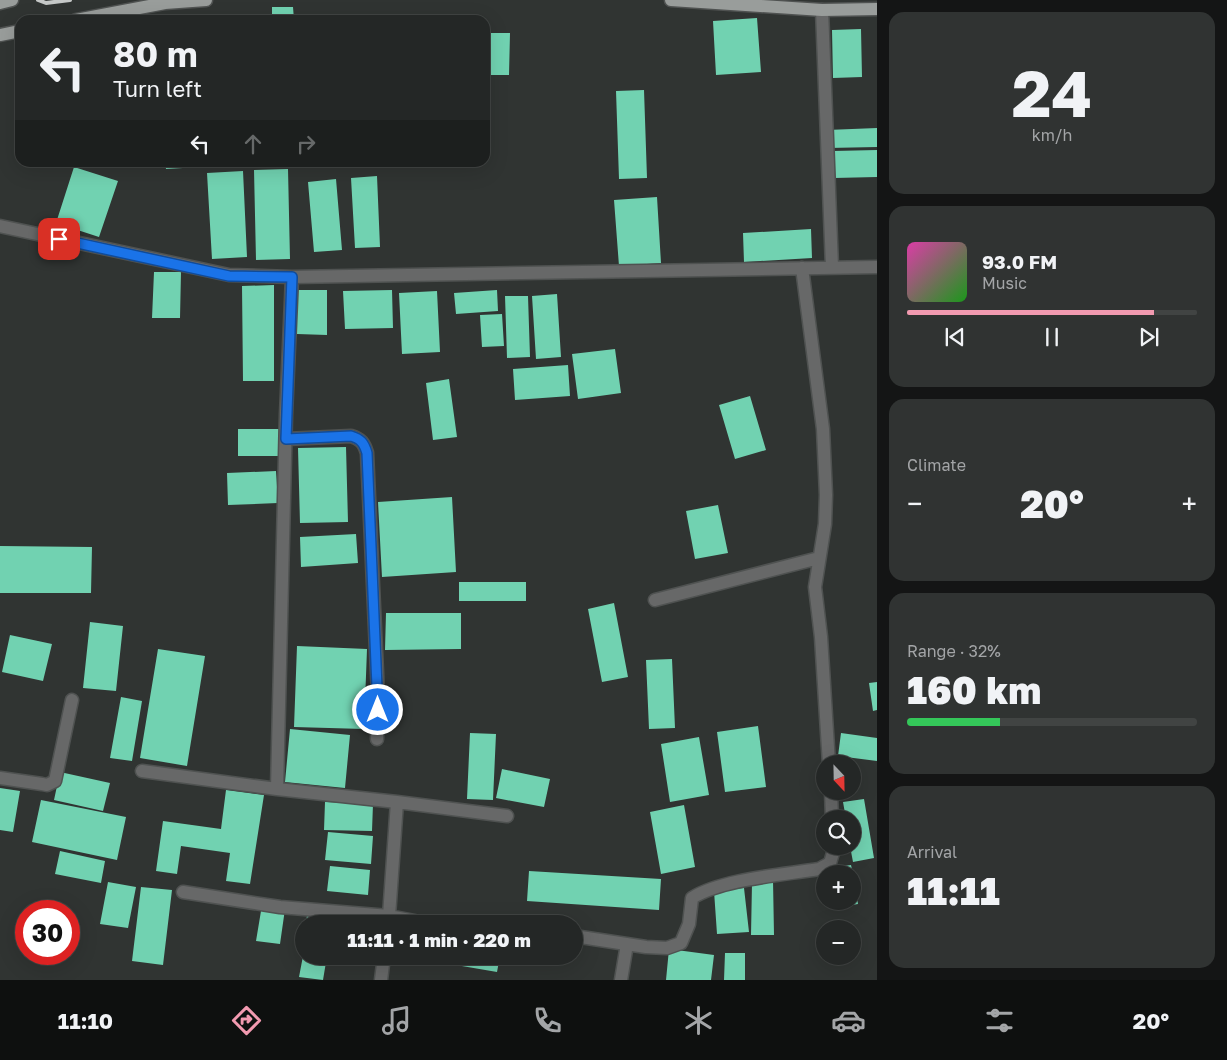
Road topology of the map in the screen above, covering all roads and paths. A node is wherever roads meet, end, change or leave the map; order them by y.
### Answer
1 (12, 0) edge
2 (206, 0) edge
3 (671, 0) edge
4 (0, 3) edge
5 (877, 9) edge
6 (822, 10) junction
7 (102, 15) edge
8 (15, 32) edge
9 (0, 35) edge
10 (0, 226) edge
11 (832, 267) junction
12 (877, 267) edge
13 (802, 268) junction
14 (292, 277) junction
15 (286, 439) junction
16 (819, 558) junction
17 (655, 600) dead end
18 (72, 700) dead end
19 (377, 739) dead end
20 (828, 755) edge
21 (142, 771) dead end
22 (0, 778) edge
23 (276, 790) junction
24 (398, 802) junction
25 (507, 816) dead end
26 (832, 855) edge
27 (183, 892) dead end
28 (347, 915) edge
29 (389, 915) edge
30 (583, 937) edge
31 (627, 944) junction
32 (383, 965) edge
33 (381, 980) edge
34 (621, 980) edge

1 - 4 main road
2 - 7 main road
3 - 6 main road
5 - 6 main road
6 - 11 street
8 - 9 main road
10 - 14 street
11 - 12 street
11 - 13 street
13 - 14 street
13 - 16 street
14 - 15 street
15 - 19 street
15 - 23 street
16 - 17 street
16 - 20 street
18 - 22 street
21 - 23 street
23 - 24 street
24 - 25 street
24 - 29 street
26 - 31 street
27 - 28 street
30 - 31 street
31 - 34 street
32 - 33 street

